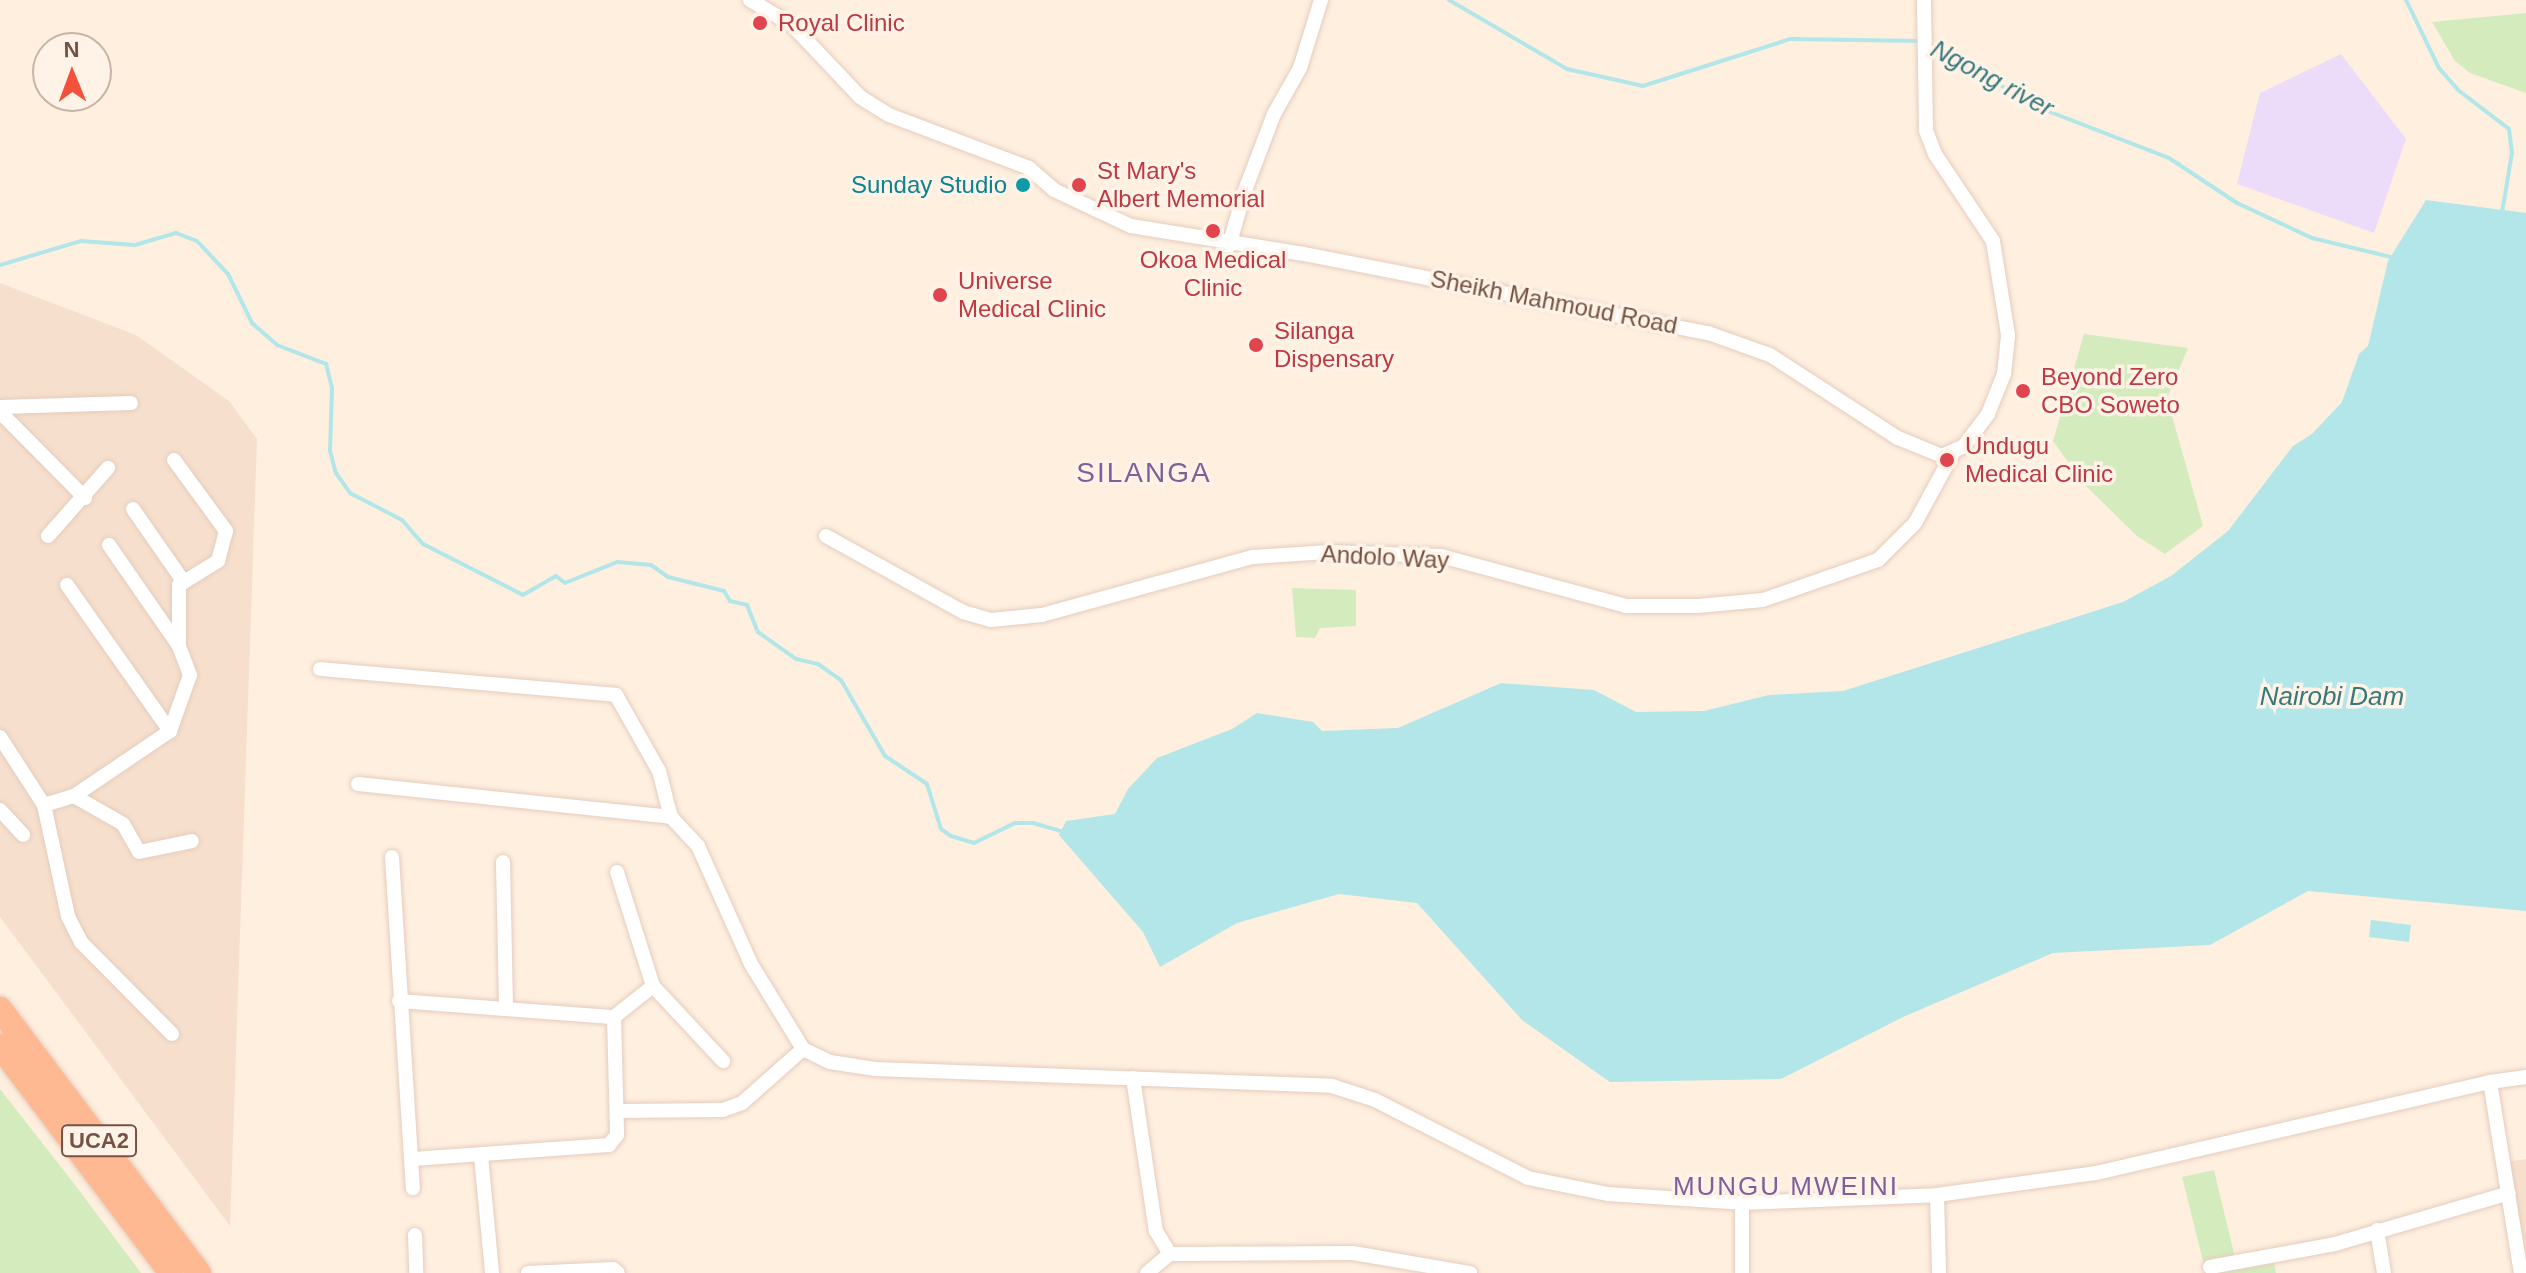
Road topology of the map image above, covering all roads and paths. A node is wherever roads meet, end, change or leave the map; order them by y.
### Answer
1 (750, 0) edge
2 (1321, 0) edge
3 (1924, 0) edge
4 (1229, 246) junction
5 (131, 403) dead end
6 (0, 410) edge
7 (1952, 455) junction
8 (174, 460) dead end
9 (108, 468) dead end
10 (85, 498) junction
11 (133, 509) dead end
12 (48, 536) dead end
13 (826, 536) dead end
14 (109, 545) dead end
15 (183, 581) junction
16 (67, 585) dead end
17 (179, 646) junction
18 (320, 669) dead end
19 (170, 731) junction
20 (0, 737) edge
21 (358, 784) dead end
22 (74, 796) junction
23 (44, 805) junction
24 (0, 810) edge
25 (671, 817) junction
26 (23, 835) dead end
27 (192, 841) dead end
28 (392, 857) dead end
29 (503, 862) dead end
30 (617, 872) dead end
31 (653, 986) junction
32 (399, 1001) junction
33 (506, 1008) junction
34 (0, 1009) edge
35 (614, 1017) junction
36 (172, 1034) dead end
37 (0, 1046) edge
38 (803, 1049) junction
39 (723, 1061) dead end
40 (2526, 1077) edge
41 (1133, 1078) junction
42 (2490, 1082) junction
43 (617, 1111) junction
44 (481, 1156) junction
45 (412, 1159) junction
46 (413, 1188) dead end
47 (2509, 1193) junction
48 (1937, 1195) junction
49 (1742, 1203) junction
50 (2377, 1230) junction
51 (415, 1235) dead end
52 (1170, 1254) junction
53 (2210, 1267) dead end
54 (1461, 1272) edge
55 (171, 1273) edge
56 (199, 1273) edge
57 (416, 1273) edge
58 (492, 1273) edge
59 (528, 1273) edge
60 (618, 1273) edge
61 (1147, 1273) edge
62 (1742, 1273) edge
63 (1939, 1273) edge
64 (2384, 1273) edge
65 (2521, 1273) edge

1 - 4 street, Sheikh Mahmoud Road
2 - 4 street
3 - 7 street
4 - 7 street, Sheikh Mahmoud Road
5 - 6 street
6 - 10 street
7 - 13 street, Andolo Way
8 - 15 street
9 - 10 street
10 - 12 street
11 - 15 street
14 - 17 street
15 - 17 street
16 - 19 street
17 - 19 street
18 - 25 street
19 - 22 street
20 - 23 street
21 - 25 street
22 - 23 street
22 - 27 street
23 - 36 street
24 - 26 street
25 - 38 street
28 - 32 street
29 - 33 street
30 - 31 street
31 - 35 street
31 - 39 street
32 - 33 street
32 - 45 street
33 - 35 street
34 - 56 highway, UCA2
35 - 43 street
37 - 55 highway, UCA2
38 - 41 street
38 - 43 street
40 - 42 street
41 - 49 street
41 - 52 street
42 - 47 street
42 - 48 street
43 - 44 street
44 - 45 street
44 - 58 street
45 - 46 street
47 - 50 street
47 - 65 street
48 - 49 street
48 - 63 street
49 - 62 street
50 - 53 street
50 - 64 street
51 - 57 street
52 - 54 street
52 - 61 street
59 - 60 street

